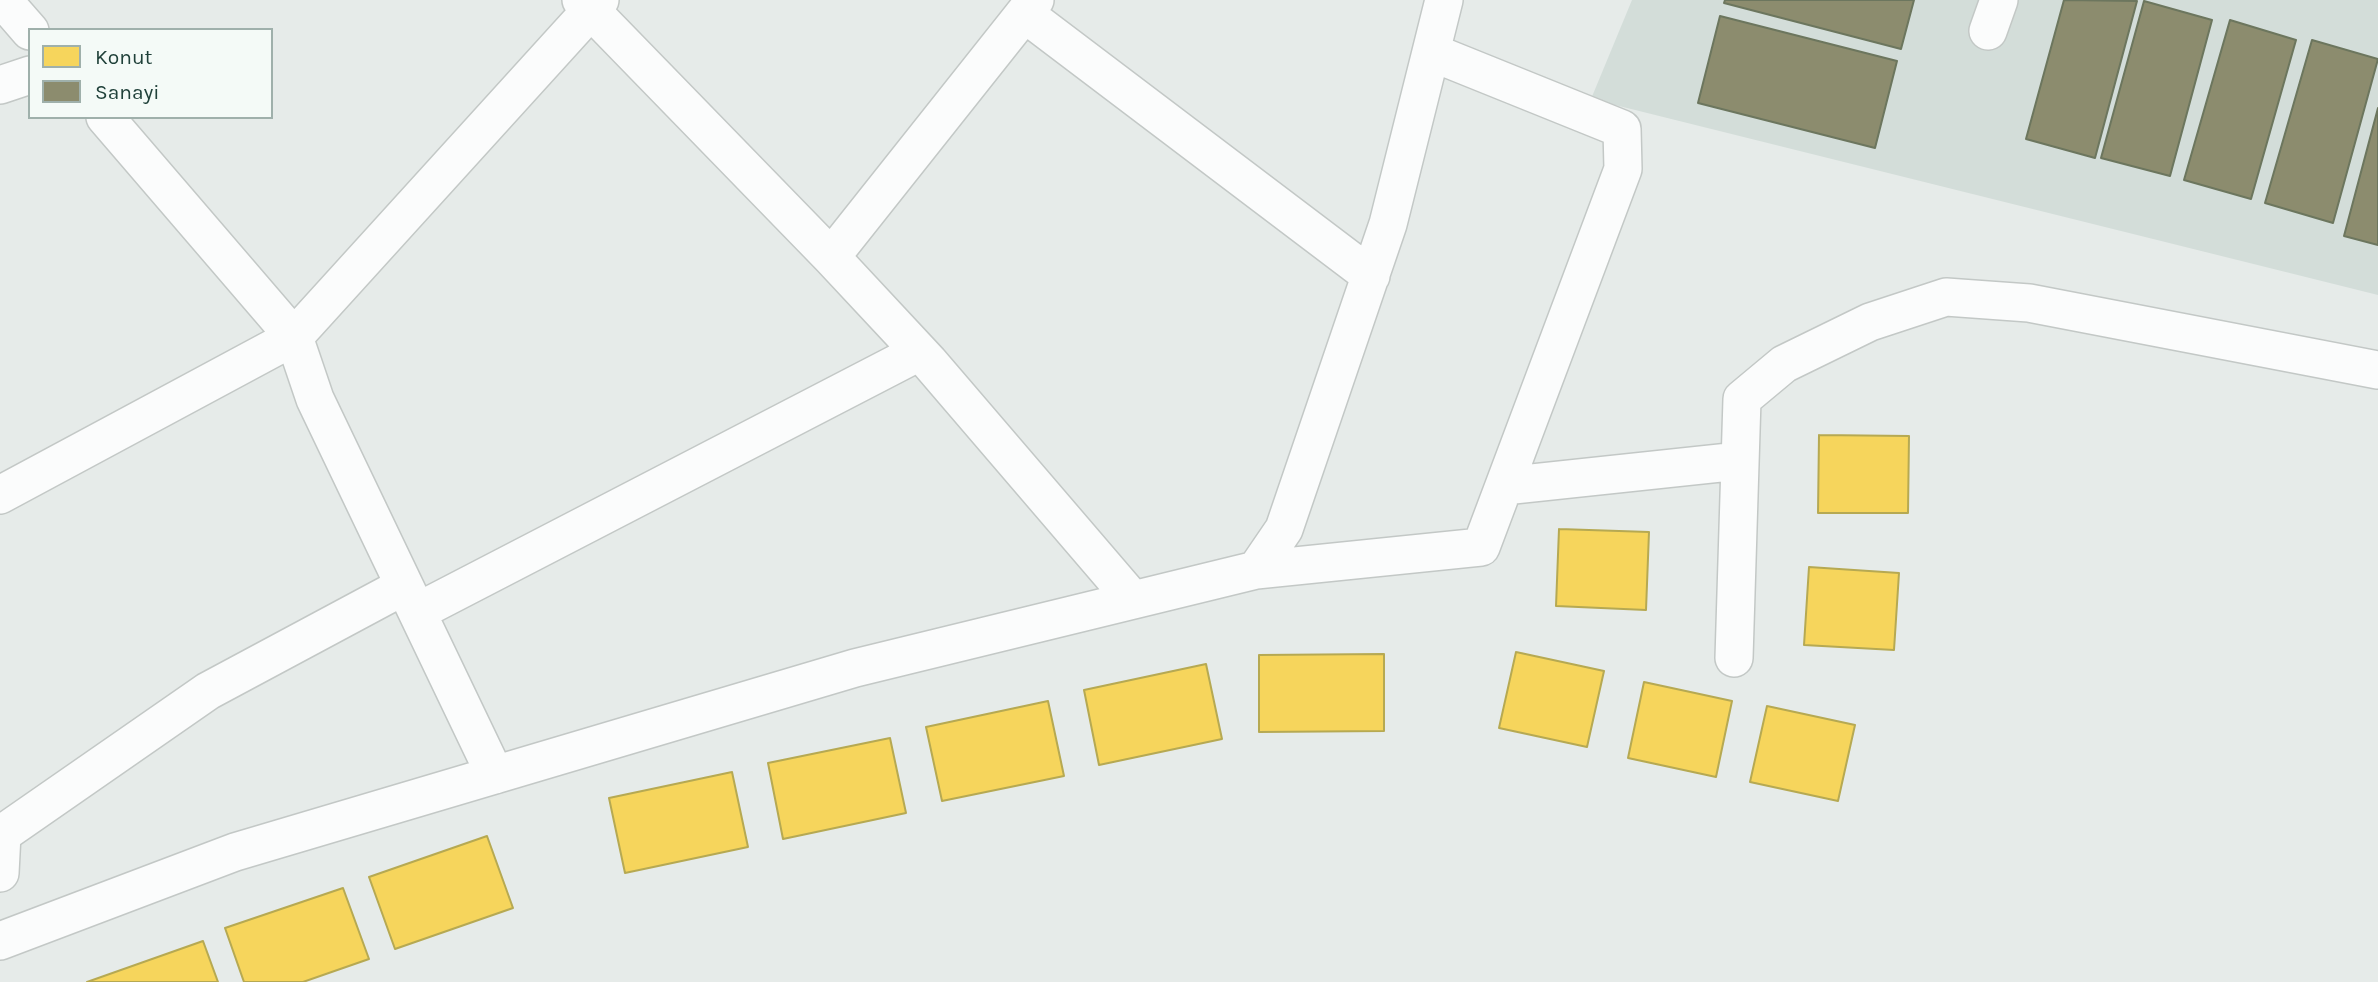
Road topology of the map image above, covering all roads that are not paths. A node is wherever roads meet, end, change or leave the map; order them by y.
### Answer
1 (4, 0) edge
2 (1444, 0) edge
3 (591, 3) edge
4 (1030, 7) edge
5 (28, 29) edge
6 (1431, 52) junction
7 (28, 76) edge
8 (0, 85) edge
9 (107, 119) edge
10 (831, 257) junction
11 (1371, 276) junction
12 (294, 337) junction
13 (919, 352) junction
14 (2378, 370) edge
15 (1738, 461) junction
16 (1504, 486) junction
17 (0, 495) edge
18 (1256, 570) junction
19 (411, 599) junction
20 (1133, 600) junction
21 (1734, 658) dead end
22 (495, 775) junction
23 (0, 873) edge
24 (0, 941) edge

1 - 5 street
2 - 6 street
3 - 10 street
3 - 12 street
4 - 10 street
4 - 11 street
6 - 11 street
6 - 16 street
7 - 8 street
9 - 12 street
10 - 13 street
11 - 18 street
12 - 17 street
12 - 19 street
13 - 19 street
13 - 20 street
14 - 15 street
15 - 16 street
15 - 21 street
16 - 18 street
18 - 20 street
19 - 22 street
19 - 23 street
20 - 22 street
22 - 24 street

